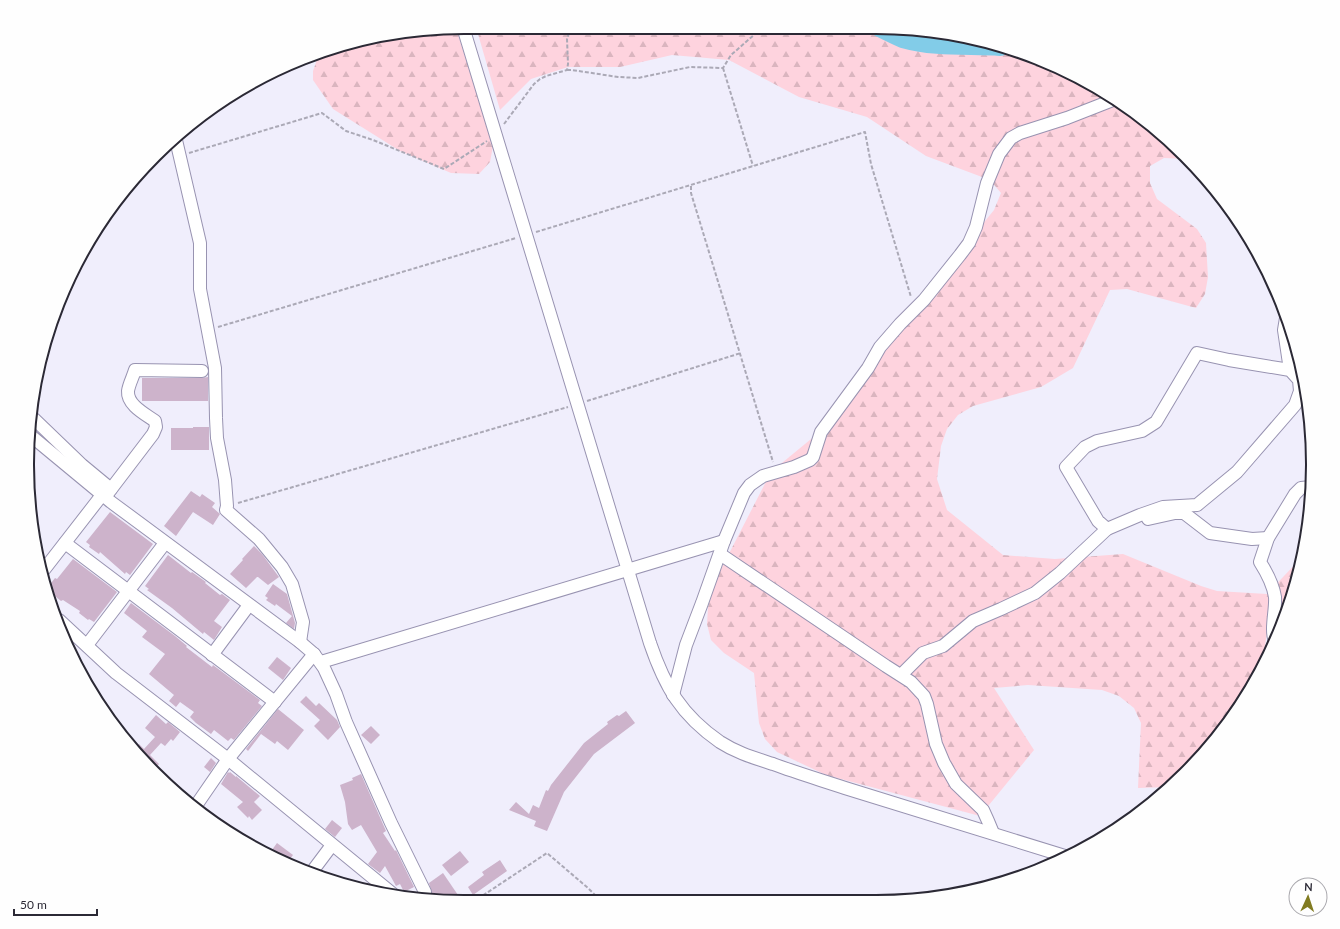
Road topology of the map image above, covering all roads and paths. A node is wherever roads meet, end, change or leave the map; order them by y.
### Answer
1 (466, 34) edge
2 (569, 34) edge
3 (755, 34) edge
4 (723, 68) junction
5 (567, 70) junction
6 (1107, 102) edge
7 (496, 135) junction
8 (177, 145) edge
9 (180, 156) junction
10 (753, 166) junction
11 (691, 186) junction
12 (526, 235) junction
13 (915, 310) junction
14 (207, 330) junction
15 (1284, 330) edge
16 (741, 353) junction
17 (1290, 370) junction
18 (202, 371) dead end
19 (1297, 376) edge
20 (1300, 392) edge
21 (578, 404) junction
22 (37, 421) edge
23 (35, 438) edge
24 (774, 473) junction
25 (1305, 487) edge
26 (106, 494) junction
27 (227, 506) junction
28 (1140, 515) junction
29 (1107, 529) junction
30 (1268, 538) junction
31 (724, 541) junction
32 (65, 543) junction
33 (165, 543) junction
34 (720, 554) junction
35 (47, 566) edge
36 (628, 570) junction
37 (129, 591) junction
38 (249, 605) junction
39 (66, 626) edge
40 (1273, 629) edge
41 (300, 642) junction
42 (87, 645) junction
43 (212, 655) junction
44 (318, 658) junction
45 (901, 675) junction
46 (672, 695) junction
47 (275, 702) junction
48 (228, 759) junction
49 (198, 802) edge
50 (992, 833) junction
51 (332, 845) junction
52 (1059, 854) edge
53 (315, 868) edge
54 (385, 888) edge
55 (425, 893) edge
56 (484, 895) edge
57 (595, 895) edge

1 - 7 street
2 - 5 path
3 - 4 path
4 - 5 path
4 - 10 path
5 - 7 path
6 - 13 street
7 - 9 path
7 - 12 street
8 - 9 street
9 - 14 street
10 - 11 path
10 - 13 path
11 - 12 path
11 - 16 path
12 - 14 path
12 - 21 street
13 - 24 street
14 - 27 street
15 - 17 street
16 - 21 path
16 - 24 path
17 - 19 street
17 - 29 street
18 - 26 street
20 - 28 street
21 - 27 path
21 - 36 street
22 - 26 street
23 - 26 street
24 - 31 street
25 - 30 street
26 - 32 street
26 - 33 street
27 - 41 street
28 - 29 street
28 - 30 street
29 - 45 street
30 - 40 street
31 - 34 street
31 - 36 street
32 - 35 street
32 - 37 street
33 - 37 street
33 - 38 street
34 - 45 street
34 - 46 street
36 - 44 street
36 - 46 street
37 - 42 street
37 - 43 street
38 - 41 street
38 - 43 street
39 - 42 street
41 - 44 street
42 - 48 street
43 - 47 street
44 - 47 street
44 - 55 street
45 - 50 street
46 - 50 street
47 - 48 street
48 - 49 street
48 - 51 street
50 - 52 street
51 - 53 street
51 - 54 street
56 - 57 path

